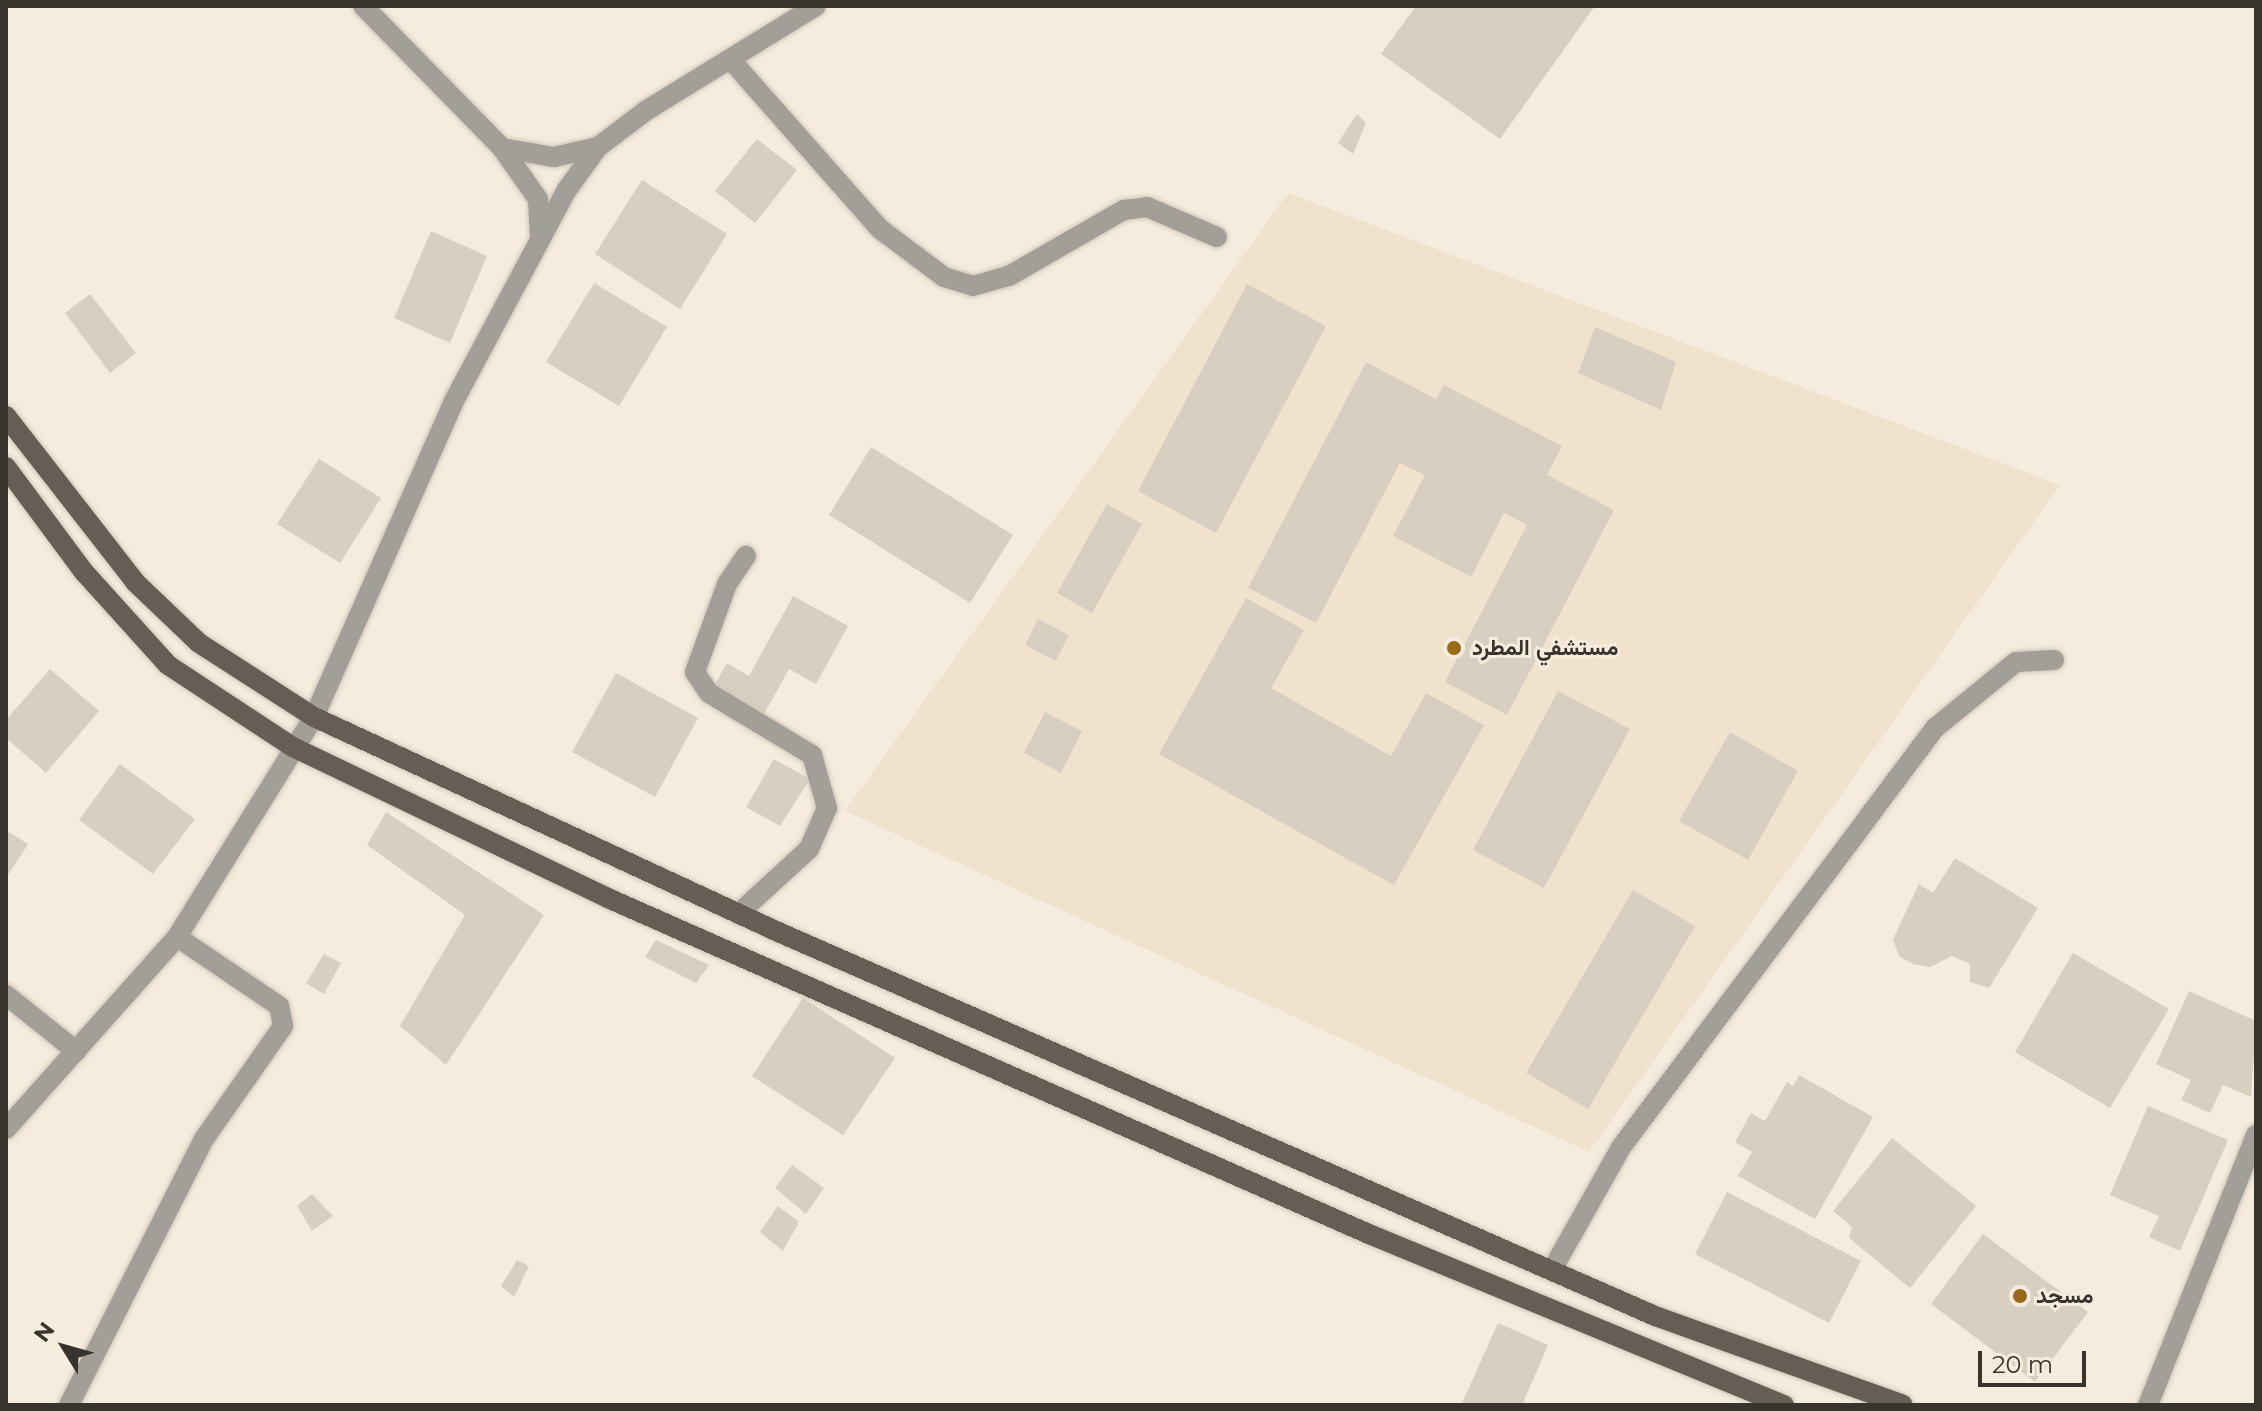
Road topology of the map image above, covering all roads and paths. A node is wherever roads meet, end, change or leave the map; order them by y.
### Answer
1 (363, 6) edge
2 (816, 6) edge
3 (731, 60) junction
4 (598, 147) junction
5 (502, 148) junction
6 (1217, 237) dead end
7 (541, 240) junction
8 (6, 416) edge
9 (7, 469) edge
10 (746, 556) dead end
11 (2054, 660) dead end
12 (314, 717) junction
13 (293, 747) junction
14 (738, 914) junction
15 (177, 937) junction
16 (6, 995) edge
17 (76, 1051) junction
18 (1177, 1107) junction
19 (6, 1129) edge
20 (2256, 1135) edge
21 (1163, 1142) junction
22 (1552, 1270) junction
23 (69, 1405) edge
24 (1784, 1405) edge
25 (1903, 1405) edge
26 (2148, 1405) edge

1 - 5 street
2 - 3 street
3 - 4 street
3 - 6 street
4 - 5 street
4 - 7 street
5 - 7 street
7 - 12 street
8 - 12 main road
9 - 13 main road
10 - 14 street
11 - 22 street
12 - 13 street
12 - 14 main road
13 - 15 street
13 - 21 main road
14 - 18 main road
15 - 17 street
15 - 23 street
16 - 17 street
17 - 19 street
18 - 21 main road
18 - 22 main road
20 - 26 street
21 - 24 main road
22 - 25 main road

